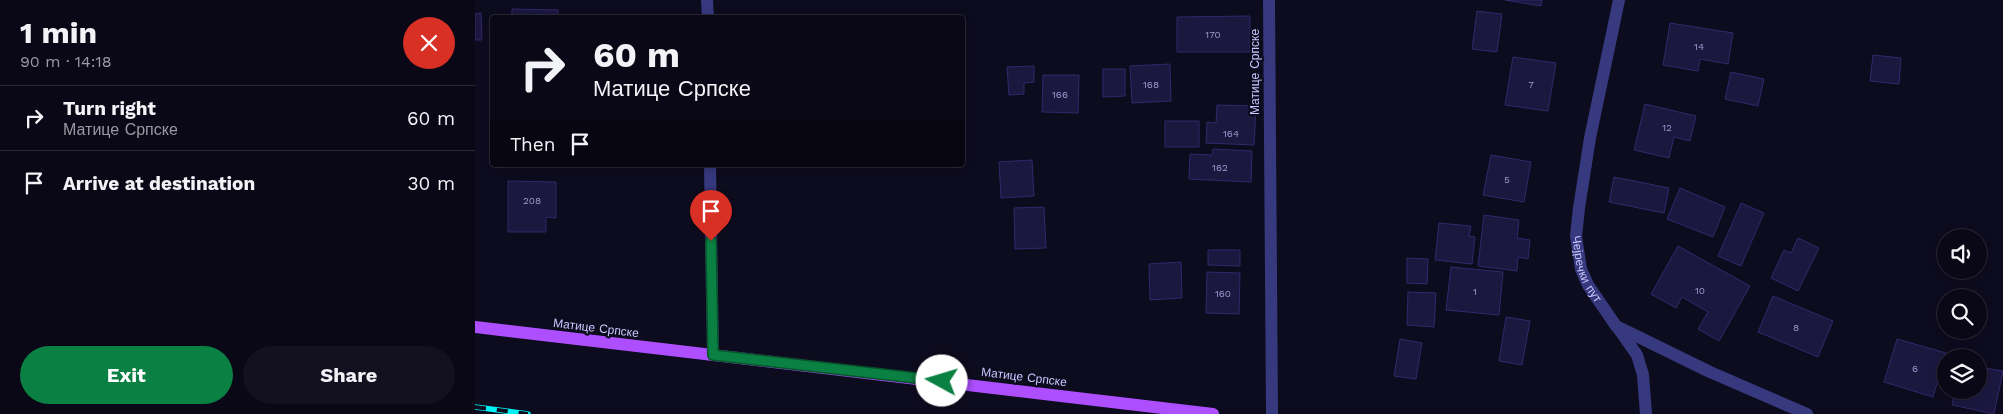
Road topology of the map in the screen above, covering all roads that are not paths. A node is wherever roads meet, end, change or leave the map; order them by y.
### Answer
1 (707, 0) edge
2 (1269, 0) edge
3 (1619, 0) edge
4 (708, 15) edge
5 (710, 167) edge
6 (1616, 326) junction
7 (475, 327) edge
8 (713, 355) junction
9 (1213, 414) edge
10 (1272, 414) edge
11 (1646, 414) edge
12 (1807, 414) edge

1 - 4 street
2 - 10 street, Матице Српске
3 - 6 street, Чејречки пут
5 - 8 street
6 - 11 street
6 - 12 street, Чејречки пут
7 - 8 main road, Матице Српске
8 - 9 main road, Матице Српске

